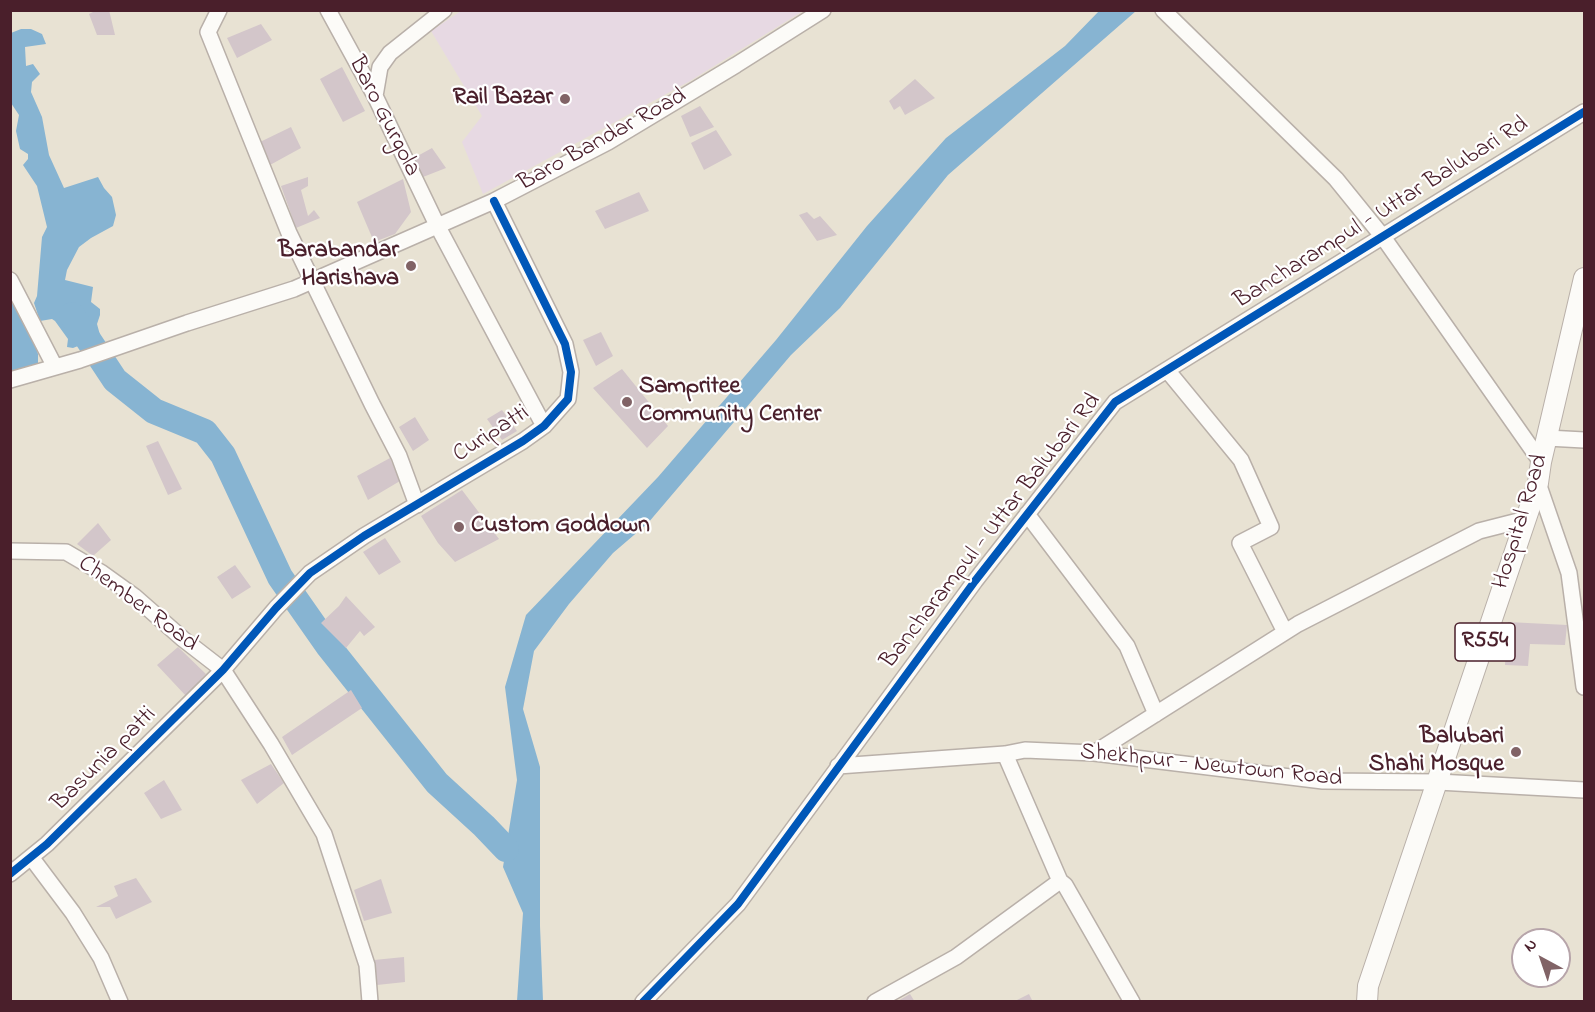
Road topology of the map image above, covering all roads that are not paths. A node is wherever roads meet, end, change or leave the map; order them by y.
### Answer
1 (219, 10) edge
2 (328, 10) edge
3 (444, 10) edge
4 (823, 10) edge
5 (1163, 10) edge
6 (375, 96) junction
7 (1584, 112) edge
8 (494, 201) junction
9 (437, 225) junction
10 (1383, 237) junction
11 (1584, 278) edge
12 (10, 280) edge
13 (314, 281) junction
14 (55, 367) junction
15 (1167, 370) junction
16 (10, 380) edge
17 (544, 426) junction
18 (1547, 438) junction
19 (1584, 440) edge
20 (1541, 462) junction
21 (1538, 483) junction
22 (417, 505) junction
23 (1027, 514) junction
24 (1526, 519) junction
25 (10, 551) edge
26 (276, 608) joint
27 (1286, 632) junction
28 (223, 670) junction
29 (1584, 687) edge
30 (1156, 714) junction
31 (1094, 753) junction
32 (1005, 754) junction
33 (838, 766) junction
34 (1438, 782) junction
35 (1584, 790) edge
36 (31, 857) junction
37 (10, 873) edge
38 (1060, 881) junction
39 (120, 1002) edge
40 (370, 1002) edge
41 (643, 1002) edge
42 (875, 1002) edge
43 (1132, 1002) edge
44 (1367, 1002) edge

1 - 13 street
2 - 6 street, Baro Gurgola
3 - 6 street
4 - 8 street, Baro Bandar Road
5 - 10 street
6 - 9 street, Baro Gurgola
7 - 10 street, Bancharampul - Uttar Balubari Rd
8 - 9 street, Baro Bandar Road
8 - 17 street, Curipatti
9 - 13 street, Baro Bandar Road
9 - 17 street, Baro Gurgola
10 - 15 street, Bancharampul - Uttar Balubari Rd
10 - 20 street
11 - 18 main road, Hospital Road / R554
12 - 14 street
13 - 14 street, Baro Bandar Road
13 - 22 street
14 - 16 street, Baro Bandar Road
15 - 23 street, Bancharampul - Uttar Balubari Rd
15 - 27 street
17 - 22 street, Curipatti
18 - 19 street
18 - 20 main road, Hospital Road / R554
20 - 21 main road, Hospital Road / R554
21 - 24 main road, Hospital Road / R554
21 - 29 street
22 - 26 street, Curipatti
23 - 30 street
23 - 33 street, Bancharampul - Uttar Balubari Rd
24 - 27 street
24 - 34 main road, Hospital Road / R554
25 - 28 street, Chember Road
26 - 28 street, Basunia patti
27 - 30 street
28 - 36 street, Basunia patti
28 - 40 street, Chember Road
30 - 31 street
31 - 32 street, Shekhpur - Newtown Road
31 - 34 street, Shekhpur - Newtown Road
32 - 33 street, Shekhpur - Newtown Road
32 - 38 street
33 - 41 street, Bancharampul - Uttar Balubari Rd
34 - 35 street, Shekhpur - Newtown Road
34 - 44 main road, Hospital Road / R554
36 - 37 street, Basunia patti
36 - 39 street
38 - 42 street
38 - 43 street

